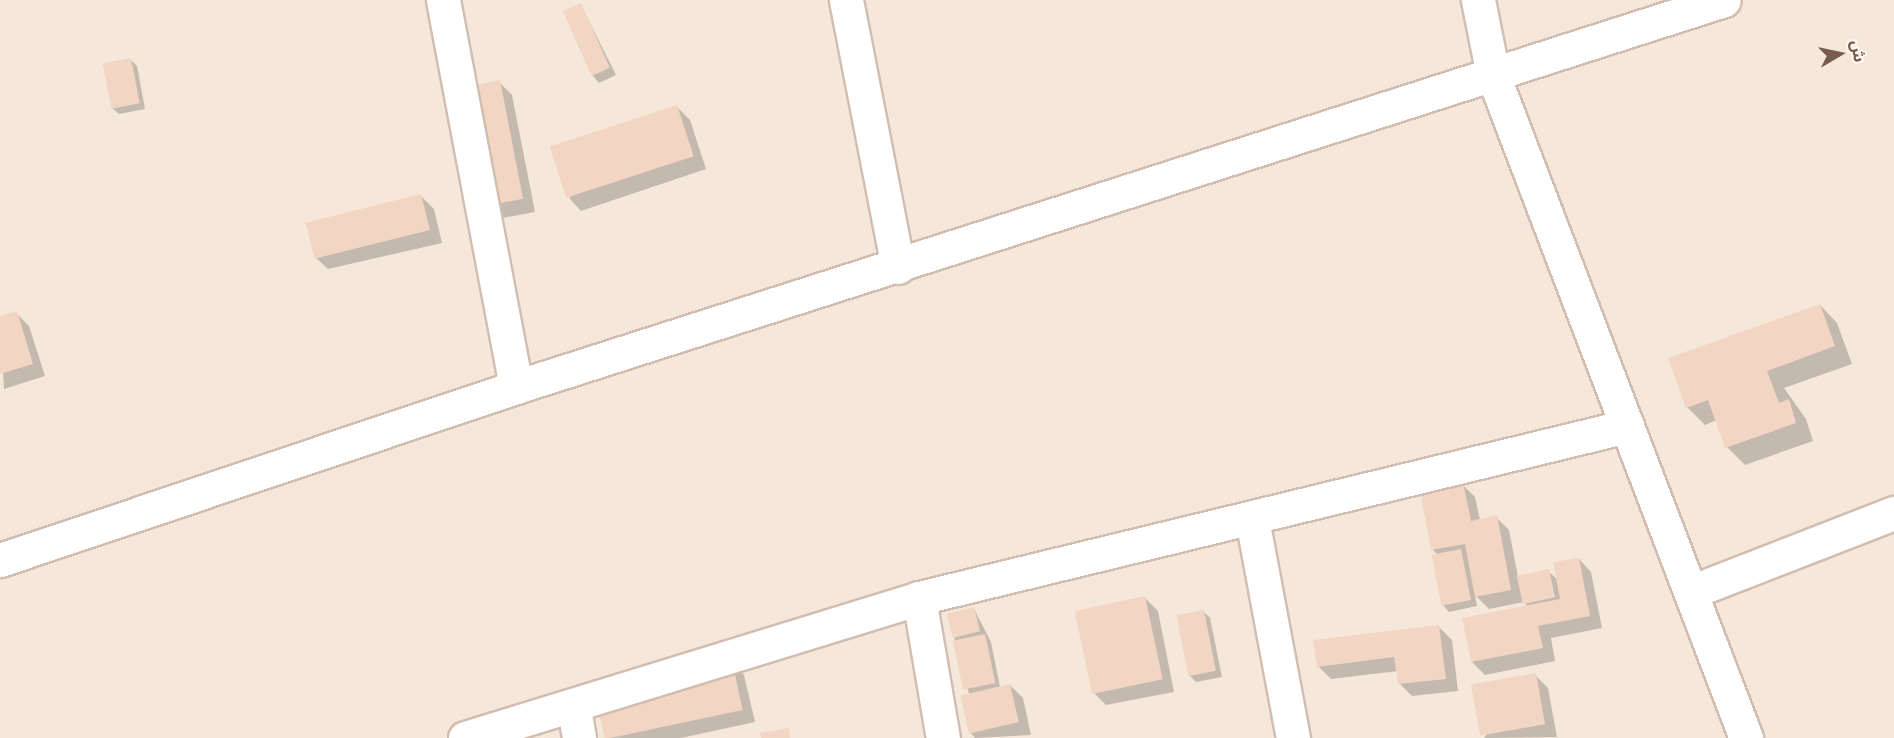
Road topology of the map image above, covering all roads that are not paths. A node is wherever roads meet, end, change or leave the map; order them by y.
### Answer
1 (443, 0) edge
2 (846, 0) edge
3 (1478, 0) edge
4 (1724, 0) edge
5 (1493, 75) junction
6 (898, 267) junction
7 (516, 387) junction
8 (1627, 426) junction
9 (1894, 513) edge
10 (1252, 519) junction
11 (0, 560) edge
12 (1691, 591) junction
13 (919, 598) junction
14 (577, 723) edge
15 (465, 738) edge
16 (943, 738) edge
17 (1293, 738) edge
18 (1746, 738) edge

1 - 7 street
2 - 6 street
3 - 5 street
4 - 5 street
5 - 6 street
5 - 8 street
6 - 7 street
7 - 11 street
8 - 10 street
8 - 12 street
9 - 12 street
10 - 13 street
10 - 17 street
12 - 18 street
13 - 14 street
13 - 16 street
14 - 15 street

